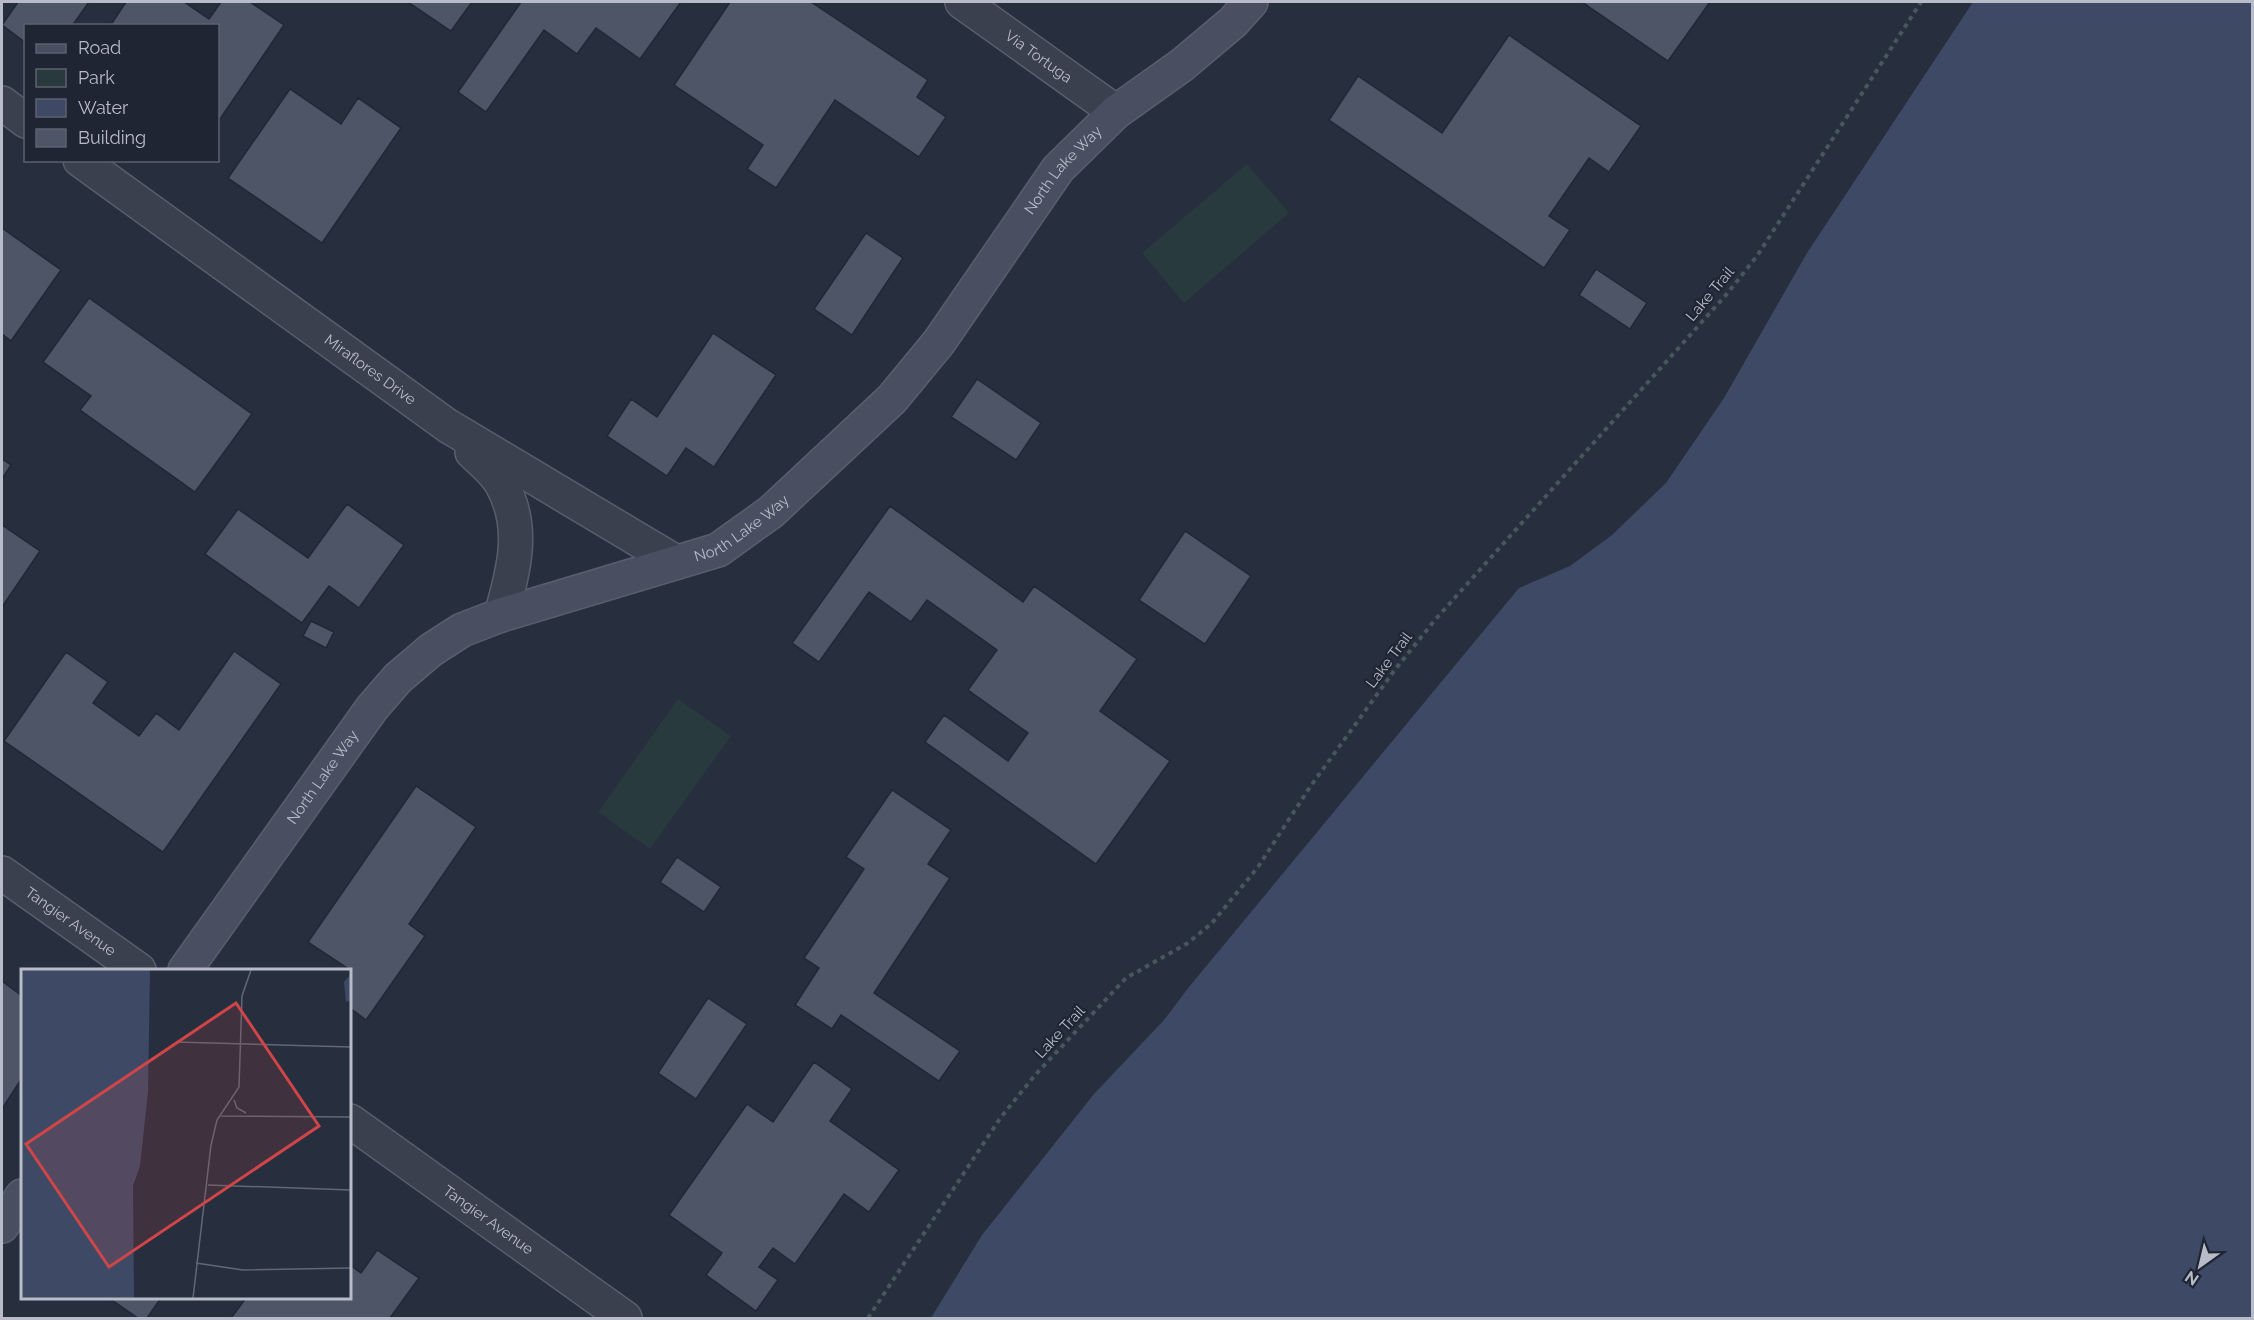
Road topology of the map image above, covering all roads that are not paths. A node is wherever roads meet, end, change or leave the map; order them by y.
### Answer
1 (962, 2) edge
2 (1251, 2) edge
3 (2, 104) edge
4 (1116, 112) junction
5 (24, 120) edge
6 (83, 162) edge
7 (448, 426) junction
8 (674, 561) junction
9 (501, 615) junction
10 (2, 873) edge
11 (138, 969) edge
12 (186, 969) edge
13 (351, 1122) edge
14 (21, 1198) edge
15 (2, 1226) edge
16 (625, 1318) edge

1 - 4 street, Via Tortuga
2 - 4 street, North Lake Way
3 - 5 street
4 - 8 street, North Lake Way
6 - 7 street, Miraflores Drive
7 - 8 street, Miraflores Drive
7 - 9 street
8 - 9 street, North Lake Way
9 - 12 street, North Lake Way
10 - 11 street, Tangier Avenue
13 - 16 street, Tangier Avenue
14 - 15 street

